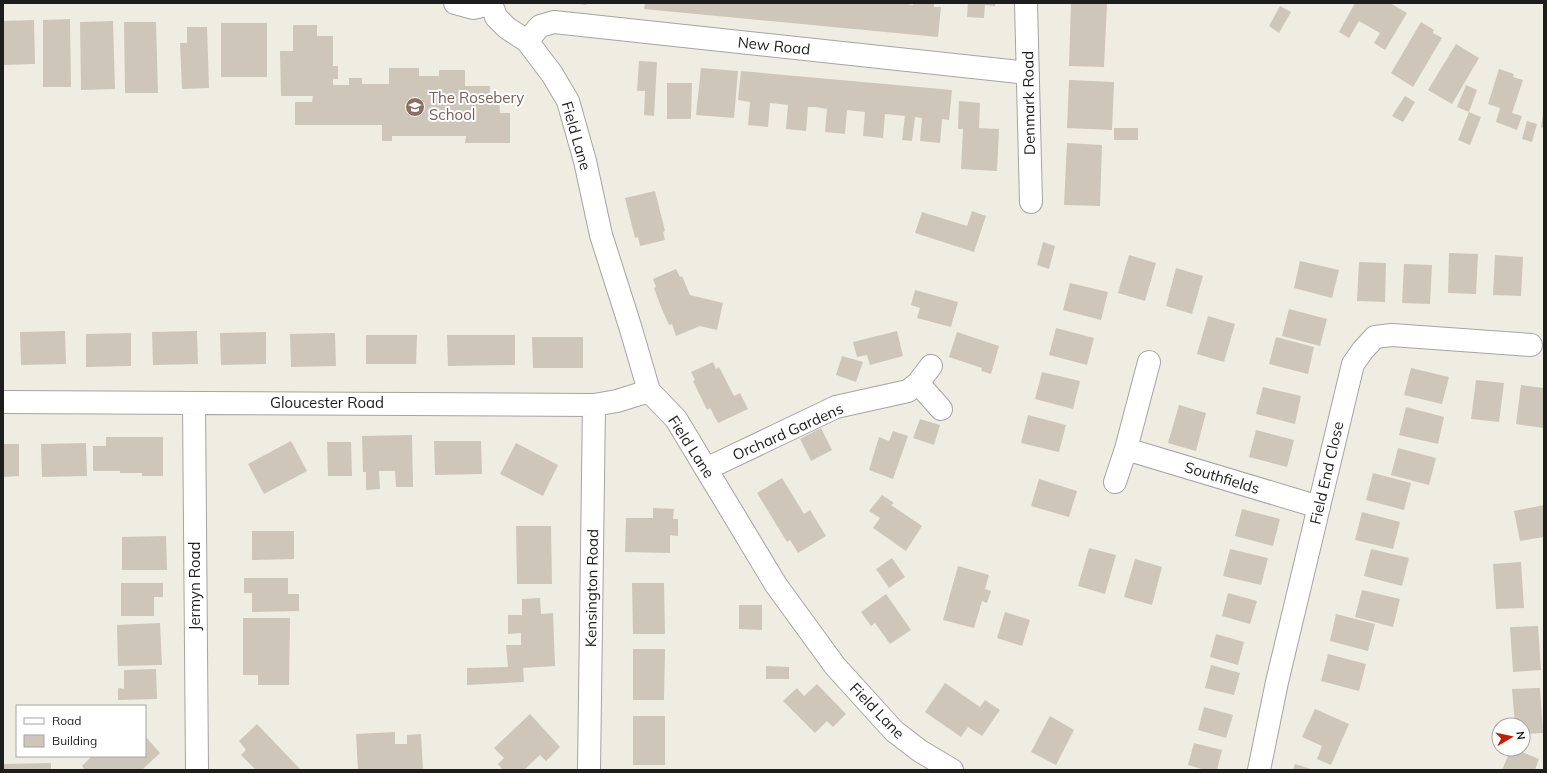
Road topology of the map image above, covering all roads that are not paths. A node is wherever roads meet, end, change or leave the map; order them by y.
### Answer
1 (454, 3) edge
2 (1026, 3) edge
3 (491, 4) edge
4 (527, 41) junction
5 (1028, 73) junction
6 (1031, 202) dead end
7 (1531, 345) dead end
8 (1149, 362) dead end
9 (931, 366) dead end
10 (918, 383) junction
11 (649, 391) junction
12 (3, 402) edge
13 (194, 403) junction
14 (594, 405) junction
15 (941, 409) dead end
16 (1126, 449) junction
17 (706, 469) junction
18 (1115, 482) dead end
19 (1319, 507) junction
20 (197, 770) edge
21 (589, 770) edge
22 (952, 770) edge
23 (1259, 770) edge

1 - 3 street
2 - 5 street, Denmark Road
3 - 4 street, Field Lane
4 - 5 street, New Road
4 - 11 street, Field Lane
5 - 6 street, Denmark Road
7 - 19 street, Field End Close
8 - 16 street
9 - 10 street, Orchard Gardens
10 - 15 street
10 - 17 street, Orchard Gardens
11 - 14 street, Gloucester Road
11 - 17 street, Field Lane
12 - 13 street, Gloucester Road
13 - 14 street, Gloucester Road
13 - 20 street, Jermyn Road
14 - 21 street, Kensington Road
16 - 18 street
16 - 19 street, Southfields
17 - 22 street, Field Lane
19 - 23 street, Field End Close

